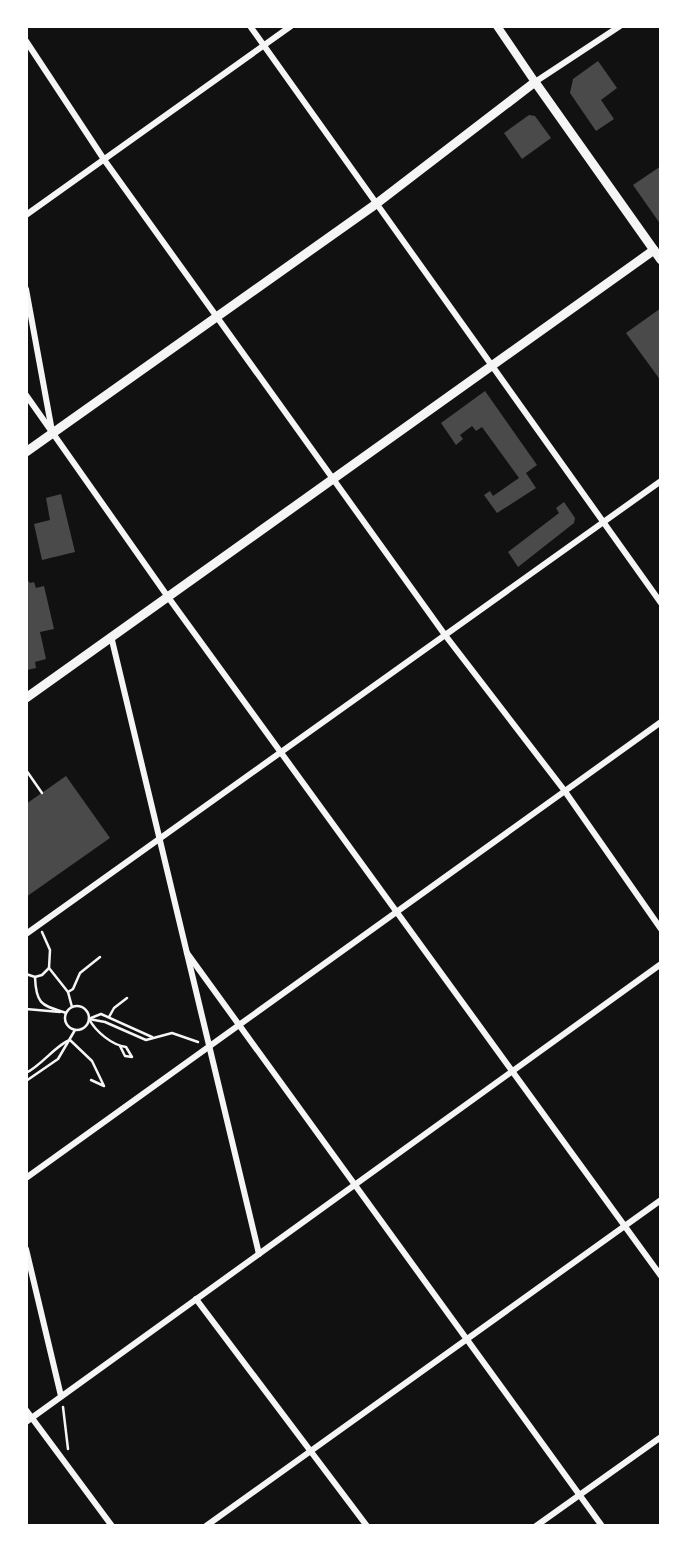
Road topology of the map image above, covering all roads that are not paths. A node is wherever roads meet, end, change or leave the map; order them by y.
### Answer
1 (250, 26) edge
2 (291, 26) edge
3 (497, 26) edge
4 (620, 26) edge
5 (26, 41) edge
6 (264, 46) junction
7 (535, 82) junction
8 (105, 161) junction
9 (376, 204) junction
10 (26, 215) edge
11 (657, 247) edge
12 (661, 260) edge
13 (26, 289) edge
14 (217, 317) junction
15 (490, 365) junction
16 (26, 395) edge
17 (52, 432) junction
18 (26, 452) edge
19 (332, 478) junction
20 (661, 481) edge
21 (603, 523) junction
22 (168, 597) junction
23 (661, 603) edge
24 (444, 635) junction
25 (111, 636) junction
26 (26, 698) edge
27 (661, 722) edge
28 (281, 752) junction
29 (564, 790) junction
30 (159, 839) junction
31 (396, 913) junction
32 (661, 929) edge
33 (26, 934) edge
34 (187, 953) junction
35 (661, 964) edge
36 (239, 1025) junction
37 (209, 1046) junction
38 (511, 1072) junction
39 (26, 1178) edge
40 (355, 1185) junction
41 (661, 1200) edge
42 (624, 1227) junction
43 (26, 1249) edge
44 (259, 1254) junction
45 (661, 1276) edge
46 (196, 1299) junction
47 (466, 1338) junction
48 (61, 1396) junction
49 (26, 1410) edge
50 (29, 1420) edge
51 (661, 1437) edge
52 (311, 1449) junction
53 (579, 1495) junction
54 (112, 1526) edge
55 (206, 1526) edge
56 (367, 1526) edge
57 (536, 1526) edge
58 (602, 1526) edge

1 - 6 street
2 - 6 street
3 - 7 main road
4 - 7 street
5 - 8 street
6 - 8 street
6 - 9 street
7 - 9 main road
7 - 11 main road
8 - 10 street
8 - 14 street
9 - 14 main road
9 - 15 street
11 - 12 main road
11 - 15 main road
13 - 17 street
14 - 17 main road
14 - 19 street
15 - 19 main road
15 - 21 street
16 - 17 street
17 - 18 main road
17 - 22 street
19 - 22 main road
19 - 24 street
20 - 21 street
21 - 23 street
21 - 24 street
22 - 25 main road
22 - 28 street
24 - 28 street
24 - 29 street
25 - 26 main road
25 - 30 street
27 - 29 street
28 - 30 street
28 - 31 street
29 - 31 street
29 - 32 street
30 - 33 street
30 - 34 street
31 - 36 street
31 - 38 street
34 - 36 street
34 - 37 street
35 - 38 street
36 - 37 street
36 - 40 street
37 - 39 street
37 - 44 street
38 - 40 street
38 - 42 street
40 - 44 street
40 - 47 street
41 - 42 street
42 - 45 street
42 - 47 street
43 - 48 street
44 - 46 street
46 - 48 street
46 - 52 street
47 - 52 street
47 - 53 street
48 - 50 street
49 - 50 street
50 - 54 street
51 - 53 street
52 - 55 street
52 - 56 street
53 - 57 street
53 - 58 street

